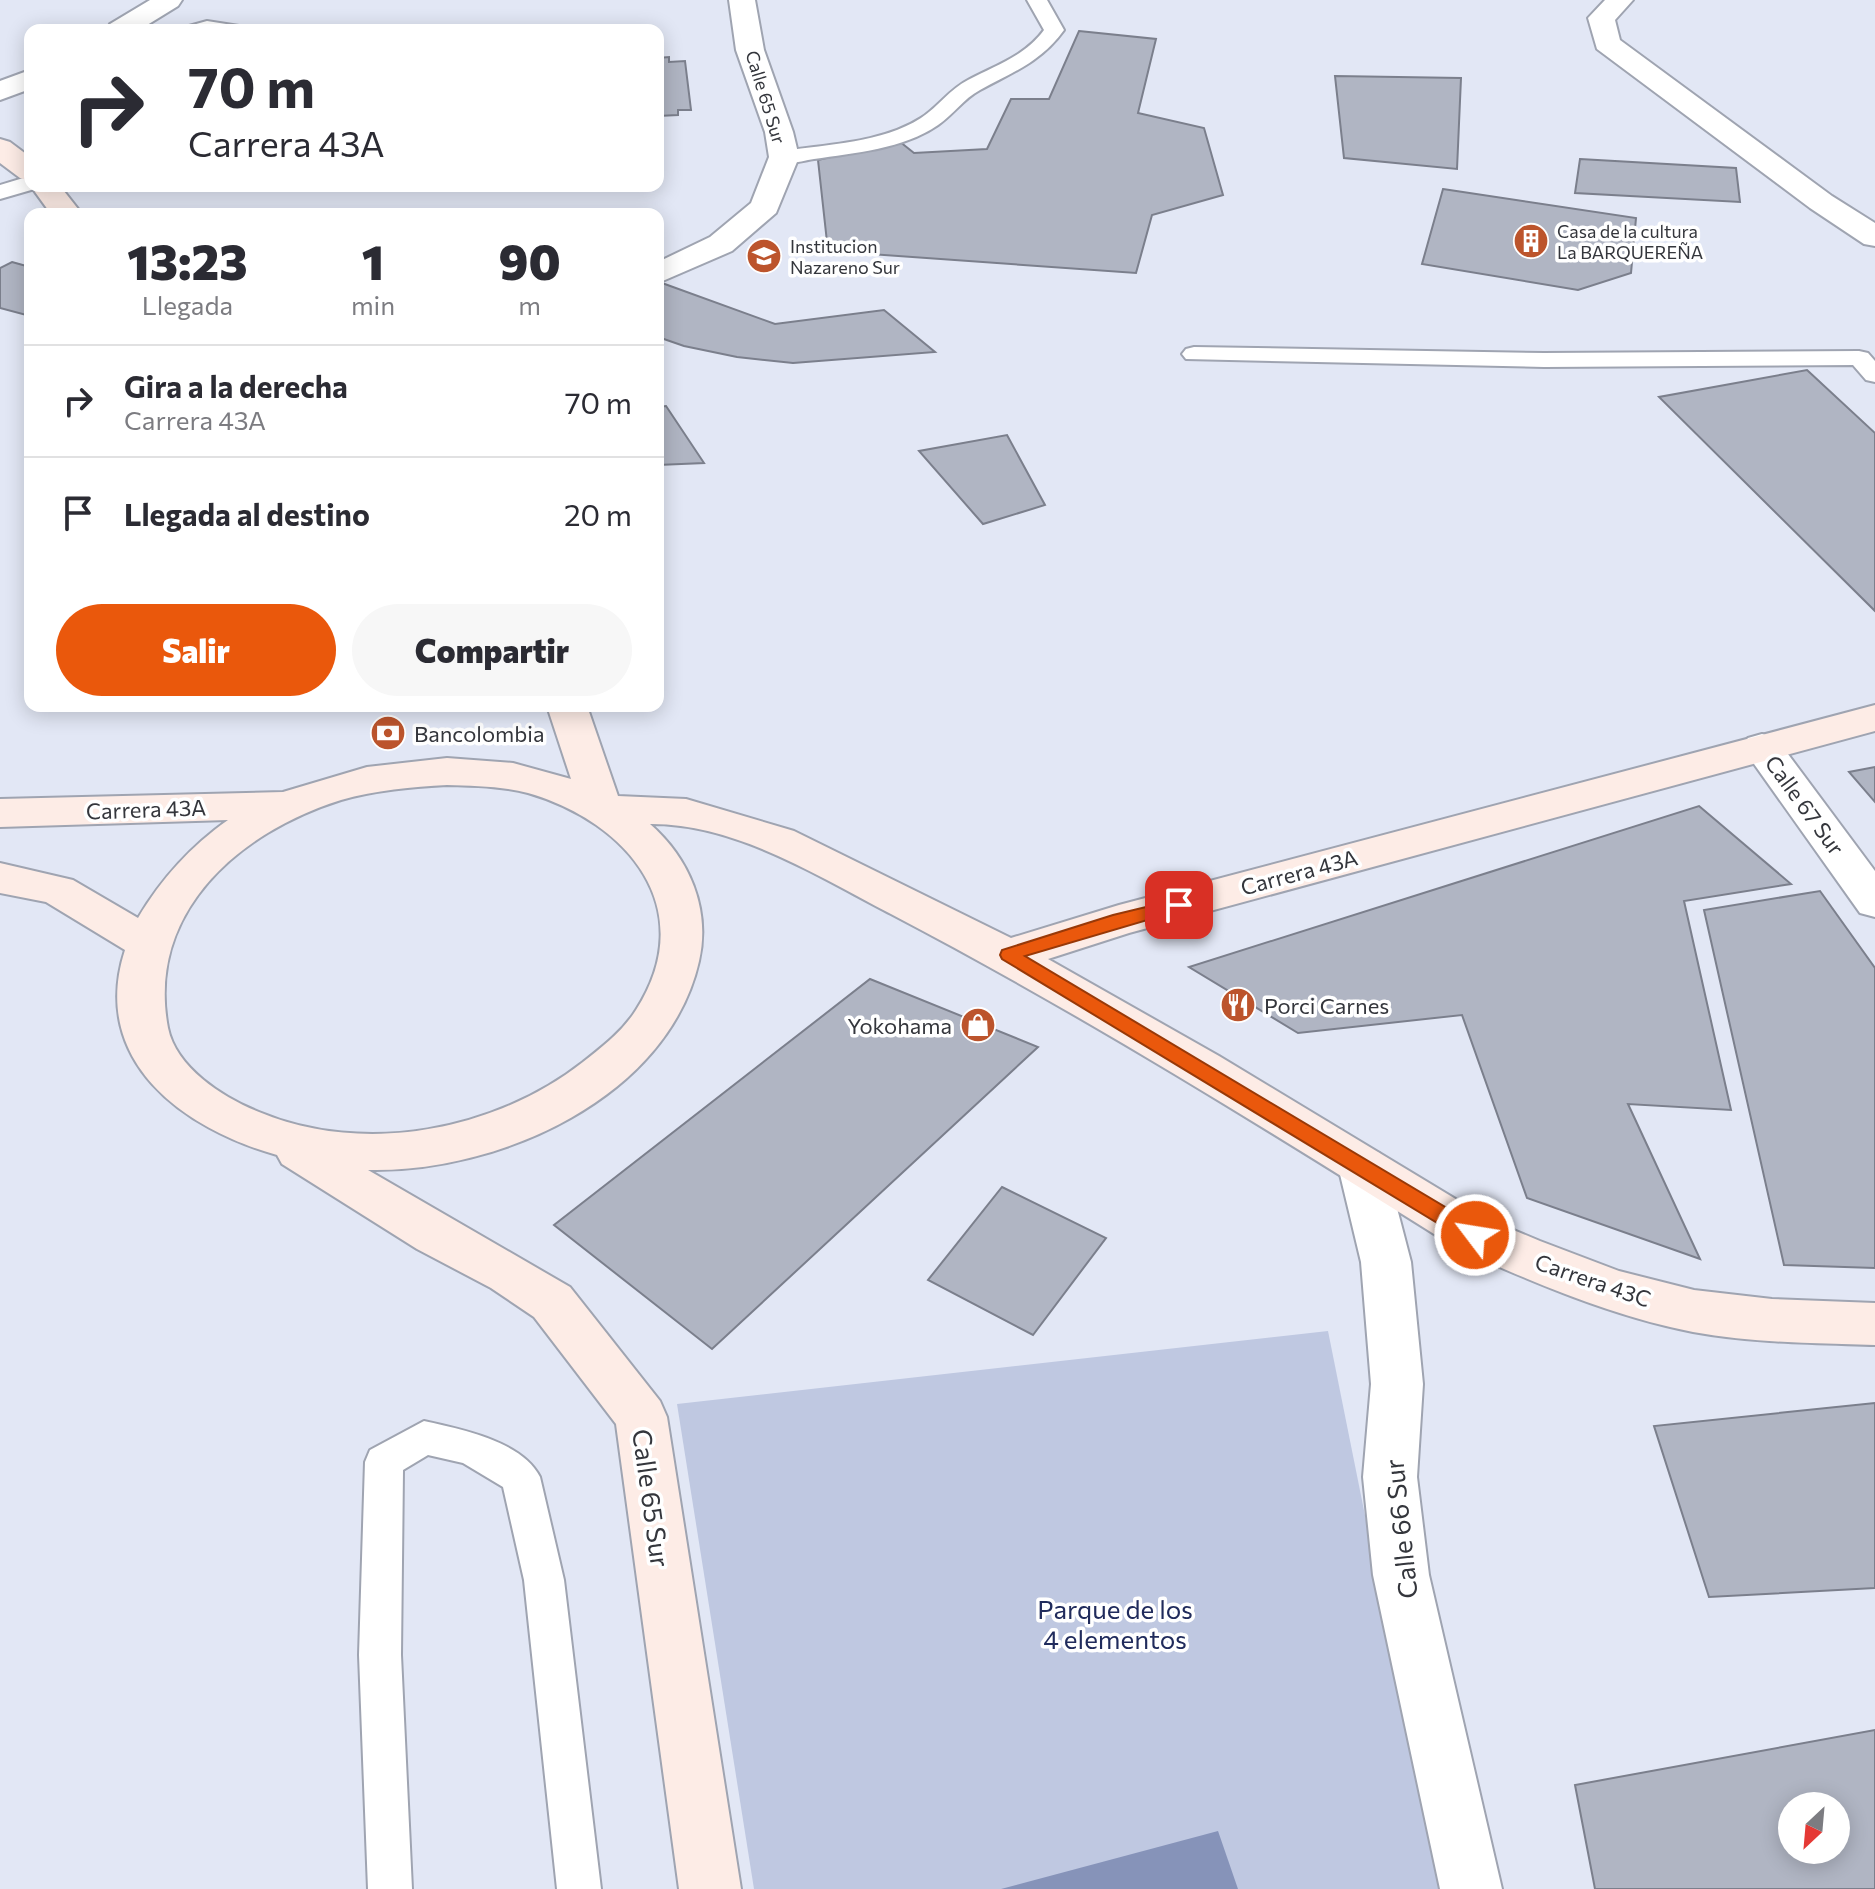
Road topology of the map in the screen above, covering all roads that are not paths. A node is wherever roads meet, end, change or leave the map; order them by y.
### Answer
1 (169, 0) edge
2 (742, 0) edge
3 (1037, 0) edge
4 (1620, 0) edge
5 (130, 24) edge
6 (24, 81) edge
7 (0, 92) edge
8 (0, 148) edge
9 (784, 157) junction
10 (24, 167) edge
11 (24, 185) edge
12 (0, 192) edge
13 (49, 192) edge
14 (62, 208) edge
15 (1875, 237) edge
16 (664, 271) edge
17 (1194, 354) dead end
18 (1875, 375) edge
19 (569, 712) edge
20 (1875, 718) edge
21 (1762, 747) junction
22 (292, 805) junction
23 (601, 808) junction
24 (0, 813) edge
25 (0, 878) edge
26 (1875, 902) edge
27 (147, 943) junction
28 (1009, 955) junction
29 (284, 1141) junction
30 (1362, 1166) junction
31 (1875, 1324) edge
32 (390, 1889) edge
33 (579, 1889) edge
34 (710, 1889) edge
35 (1471, 1889) edge

1 - 5 street
2 - 9 street, Calle 65 Sur
3 - 9 lane
4 - 15 street
6 - 7 street
8 - 10 street
9 - 16 street, Calle 65 Sur
11 - 12 lane
13 - 14 street
17 - 18 lane
19 - 23 street
20 - 21 street, Carrera 43A
21 - 26 street, Calle 67 Sur
21 - 28 street, Carrera 43A
22 - 23 street
22 - 24 street, Carrera 43A
22 - 27 street
23 - 28 street
23 - 29 street
25 - 27 street
27 - 29 street
28 - 30 street, Carrera 43C
29 - 34 street, Calle 65 Sur
30 - 31 street, Carrera 43C
30 - 35 street, Calle 66 Sur
32 - 33 lane

